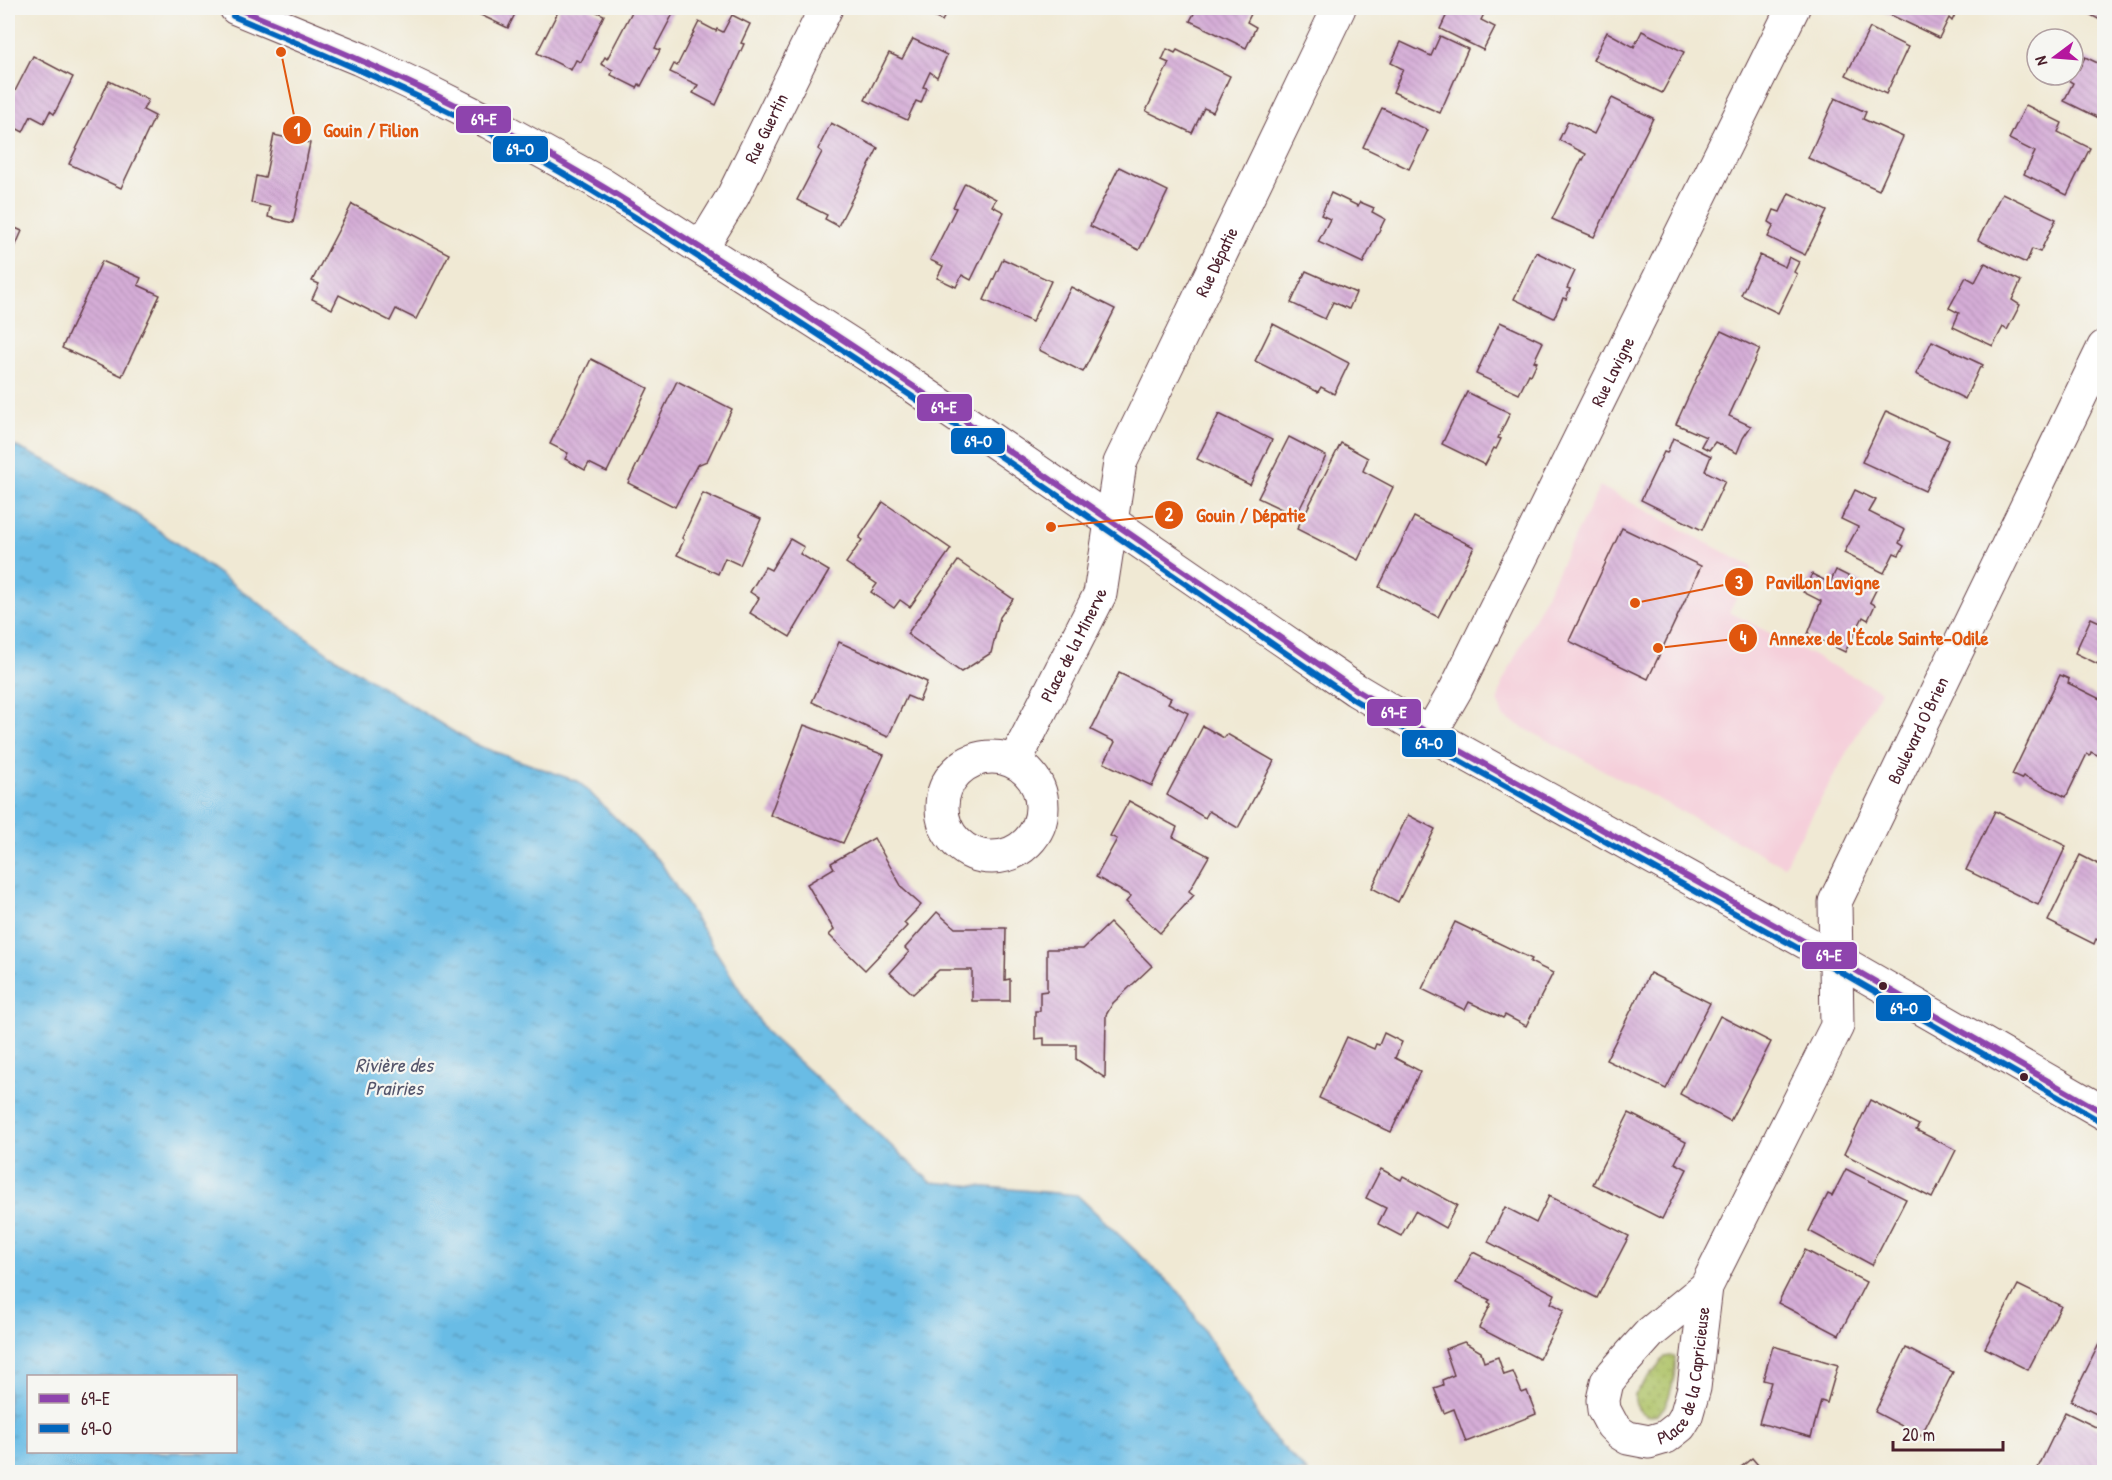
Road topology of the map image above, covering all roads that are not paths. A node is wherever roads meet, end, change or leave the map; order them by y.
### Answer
1 (236, 8) edge
2 (826, 8) edge
3 (1339, 8) edge
4 (1793, 8) edge
5 (289, 17) edge
6 (702, 247) junction
7 (2104, 347) edge
8 (1112, 522) junction
9 (1430, 734) junction
10 (1015, 761) dead end
11 (1836, 959) junction
12 (2104, 1113) edge
13 (1706, 1287) dead end

1 - 5 street
2 - 6 street, Rue Guertin
3 - 8 street, Rue Dépatie
4 - 9 street, Rue Lavigne
5 - 6 street
6 - 8 street
7 - 11 street, Boulevard O'Brien
8 - 9 street
8 - 10 street, Place de la Minerve
9 - 11 street
11 - 12 street
11 - 13 street, Place de la Capricieuse

